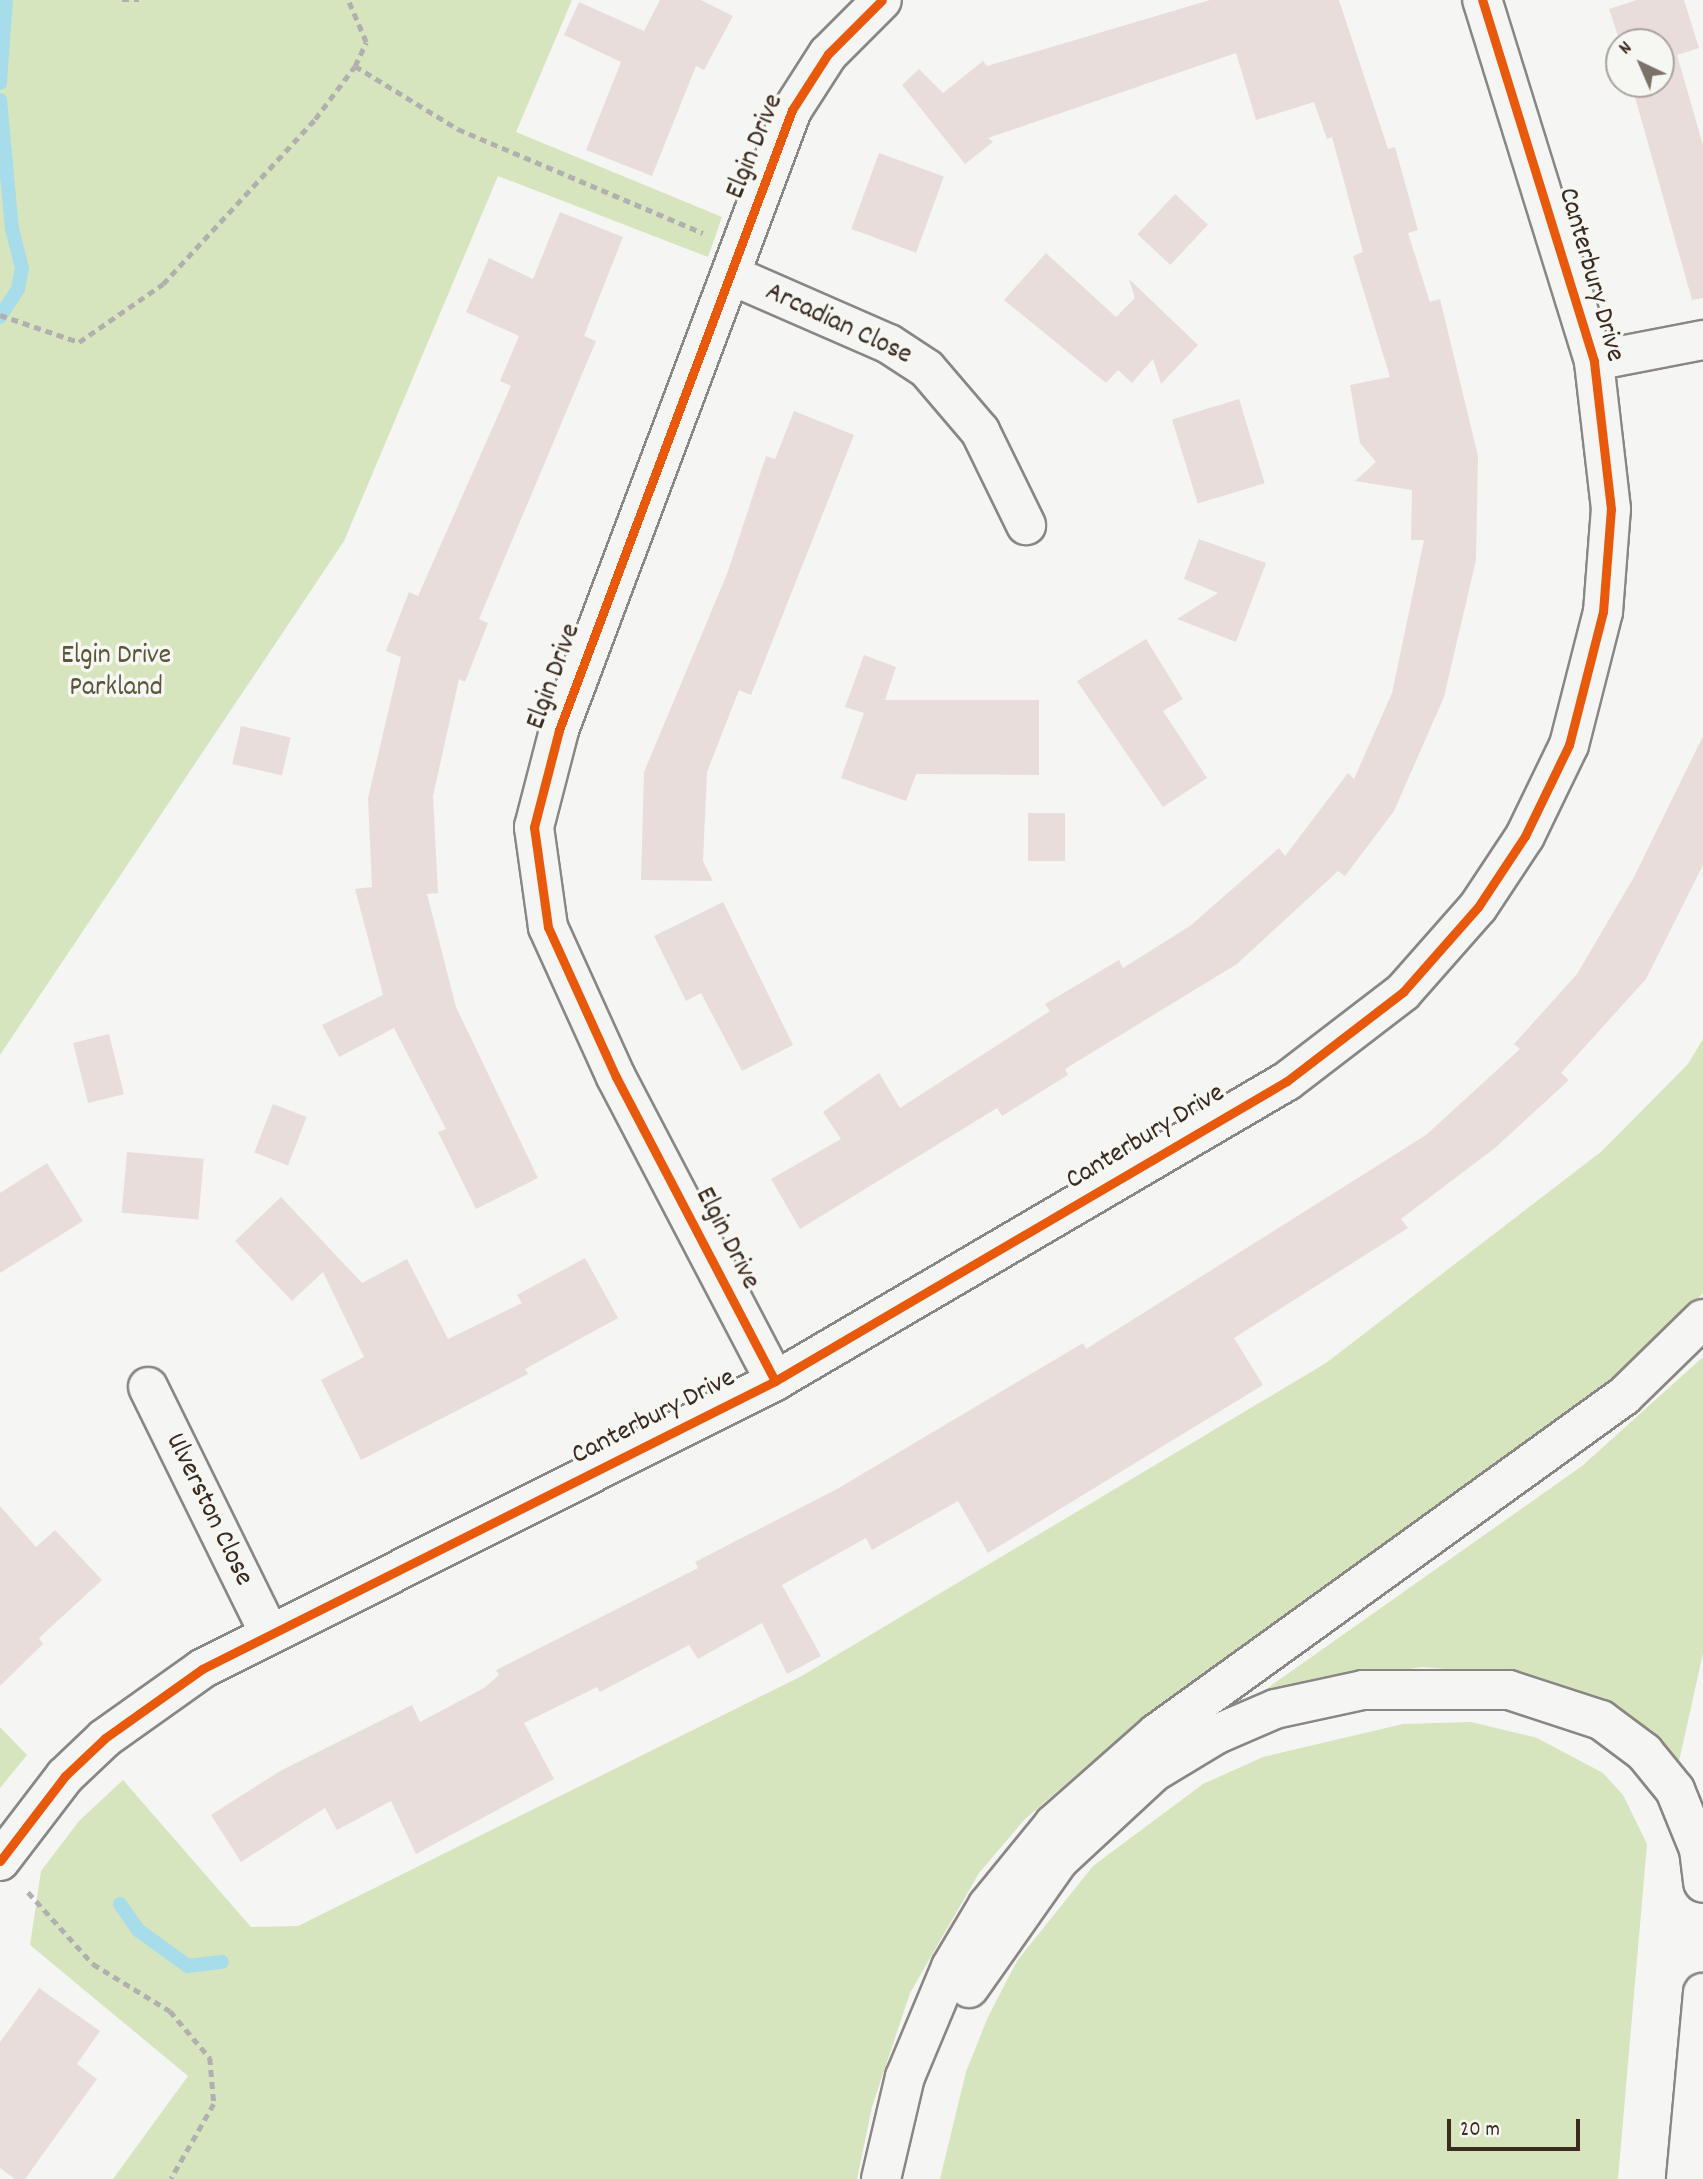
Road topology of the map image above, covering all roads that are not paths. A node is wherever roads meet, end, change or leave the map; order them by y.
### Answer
1 (882, 0) edge
2 (1482, 0) edge
3 (736, 261) junction
4 (1703, 340) edge
5 (1594, 361) junction
6 (1026, 525) dead end
7 (1703, 1318) edge
8 (775, 1381) junction
9 (148, 1387) dead end
10 (269, 1633) junction
11 (1, 1859) edge
12 (1703, 1883) edge
13 (1703, 1993) edge
14 (881, 2179) edge
15 (905, 2179) edge
16 (1686, 2179) edge

1 - 3 street, Elgin Drive
2 - 5 street, Canterbury Drive
3 - 6 street, Arcadian Close
3 - 8 street, Elgin Drive
4 - 5 street
5 - 8 street, Canterbury Drive
7 - 14 street
8 - 10 street, Canterbury Drive
9 - 10 street, Ulverston Close
10 - 11 street, Canterbury Drive
12 - 15 street
13 - 16 street

